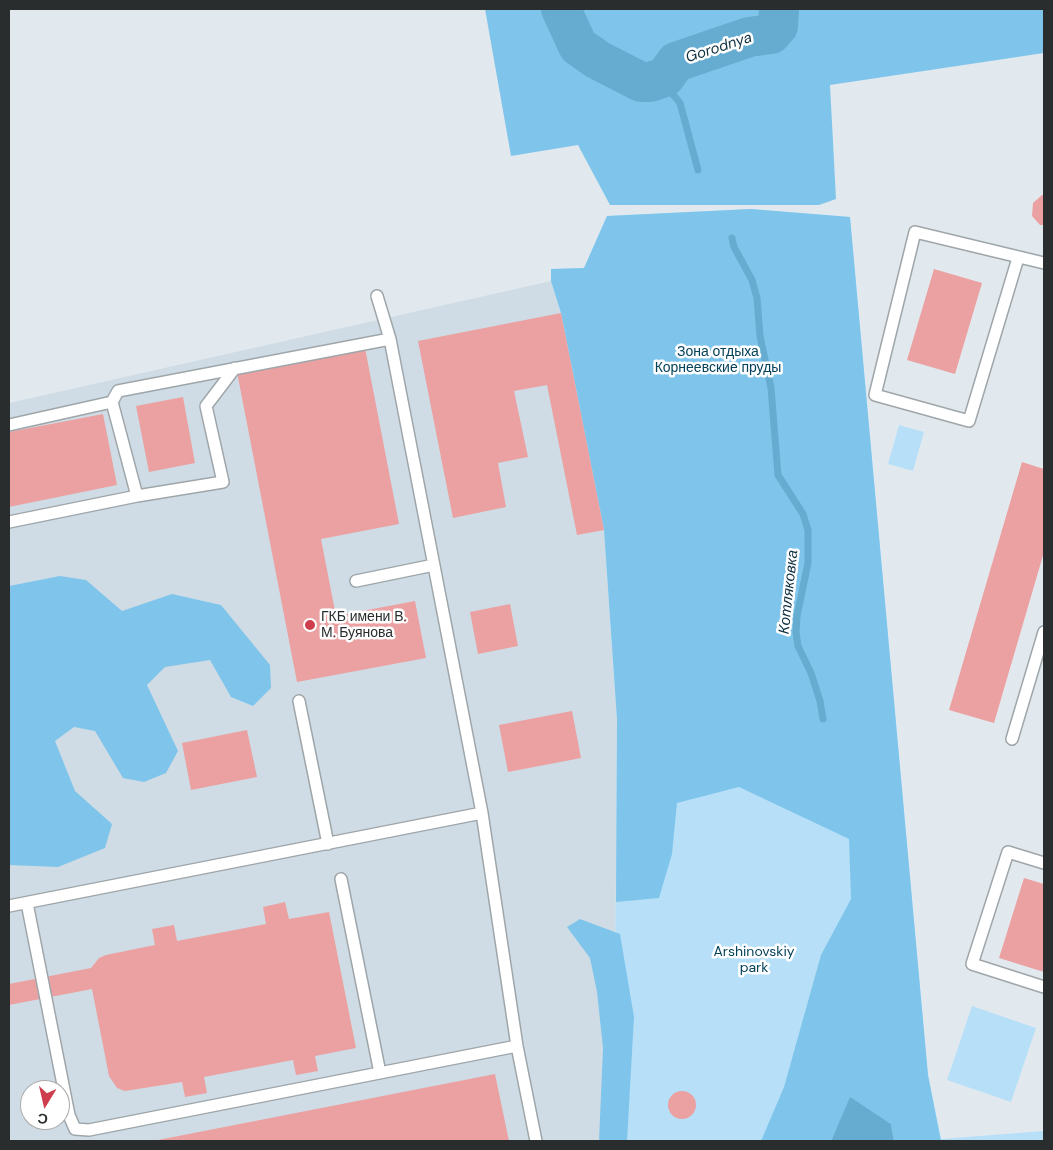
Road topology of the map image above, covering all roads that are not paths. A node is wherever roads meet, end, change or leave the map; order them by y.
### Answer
1 (1018, 258) junction
2 (1044, 262) edge
3 (377, 296) dead end
4 (390, 339) junction
5 (235, 368) junction
6 (112, 402) junction
7 (9, 425) edge
8 (137, 496) junction
9 (9, 522) edge
10 (434, 565) junction
11 (356, 581) dead end
12 (1044, 632) edge
13 (299, 701) dead end
14 (1012, 739) dead end
15 (482, 813) junction
16 (328, 844) junction
17 (1044, 863) edge
18 (341, 879) dead end
19 (27, 903) junction
20 (9, 906) edge
21 (1044, 987) edge
22 (517, 1046) junction
23 (380, 1073) junction
24 (536, 1141) edge

1 - 1 lane
1 - 2 lane
3 - 4 lane
4 - 5 lane
4 - 10 lane
5 - 6 lane
5 - 8 lane
6 - 7 lane
6 - 8 lane
8 - 9 lane
10 - 11 lane
10 - 15 lane
12 - 14 lane
13 - 16 lane
15 - 16 lane
15 - 22 lane
16 - 19 lane
17 - 21 lane
18 - 23 lane
19 - 20 lane
19 - 23 lane
22 - 23 lane
22 - 24 lane

